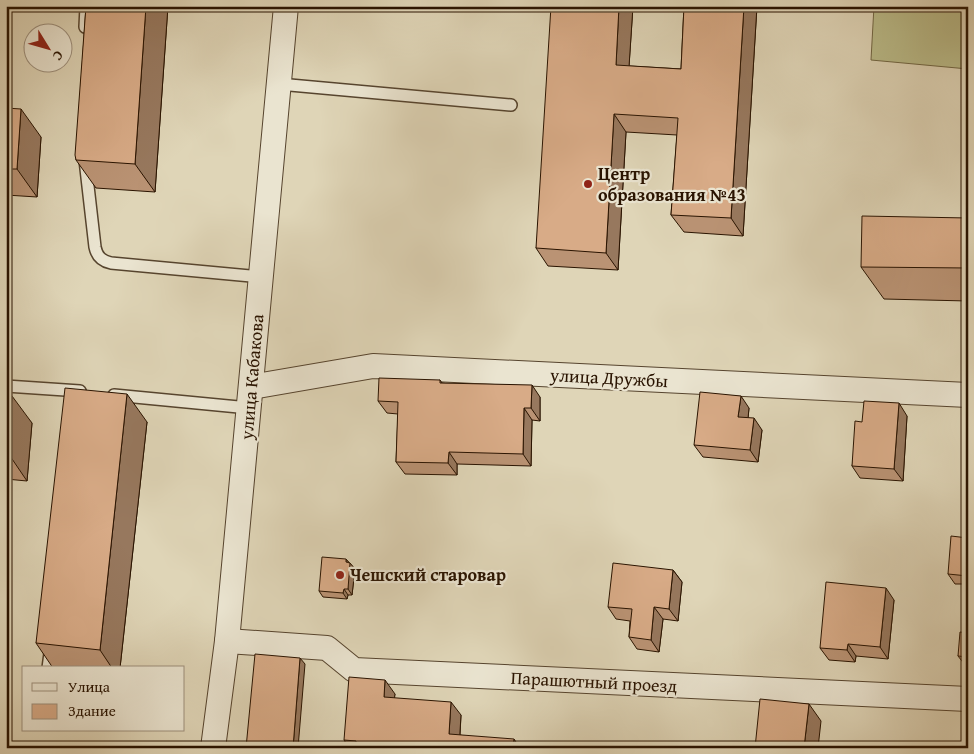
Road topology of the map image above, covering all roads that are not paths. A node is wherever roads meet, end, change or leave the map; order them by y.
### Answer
1 (86, 6) edge
2 (286, 6) edge
3 (84, 36) edge
4 (279, 84) junction
5 (511, 105) dead end
6 (84, 152) edge
7 (261, 277) junction
8 (6, 386) edge
9 (968, 395) edge
10 (250, 397) junction
11 (52, 638) edge
12 (227, 641) junction
13 (48, 666) edge
14 (968, 699) edge
15 (213, 748) edge

1 - 3 lane
2 - 4 street, улица Кабакова
4 - 5 lane
4 - 7 street, улица Кабакова
6 - 7 lane
7 - 10 street, улица Кабакова
8 - 10 lane
9 - 10 street, улица Дружбы
10 - 12 street, улица Кабакова
11 - 13 lane
12 - 14 street, Парашютный проезд
12 - 15 street, улица Кабакова

